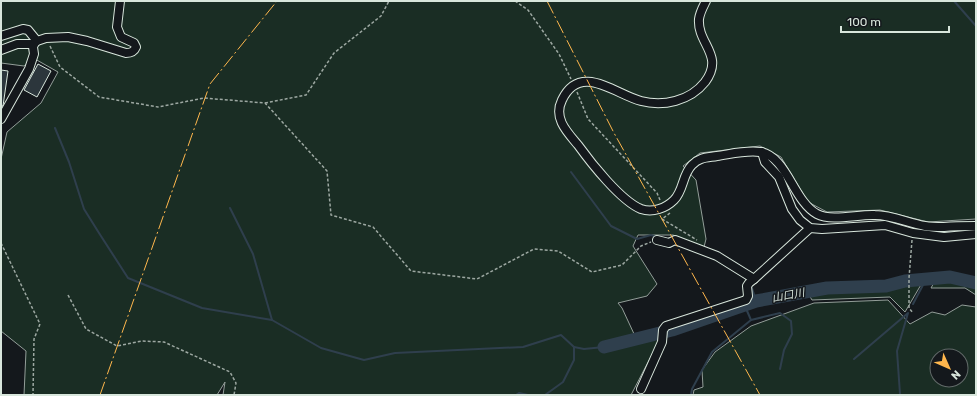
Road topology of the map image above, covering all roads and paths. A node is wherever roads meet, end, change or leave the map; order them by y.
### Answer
1 (120, 1) edge
2 (388, 1) edge
3 (515, 1) edge
4 (706, 1) edge
5 (1, 36) edge
6 (46, 38) junction
7 (36, 42) junction
8 (1, 50) edge
9 (574, 86) junction
10 (265, 103) junction
11 (1, 119) edge
12 (762, 152) junction
13 (663, 207) junction
14 (672, 212) dead end
15 (976, 226) edge
16 (810, 228) junction
17 (913, 233) junction
18 (976, 234) edge
19 (657, 240) joint
20 (1, 243) edge
21 (702, 243) dead end
22 (754, 279) junction
23 (68, 295) dead end
24 (913, 313) dead end
25 (641, 389) dead end
26 (33, 395) edge
27 (234, 395) edge

1 - 6 street
2 - 10 path
3 - 9 path
4 - 9 street
5 - 7 street
6 - 7 street
6 - 10 path
7 - 8 street
7 - 11 street
9 - 13 path
9 - 13 street
10 - 19 path
12 - 13 street
12 - 15 street
12 - 16 street
14 - 21 path
16 - 17 street
16 - 22 street
17 - 18 street
17 - 24 path
19 - 22 street
20 - 26 path
22 - 25 street
23 - 27 path

